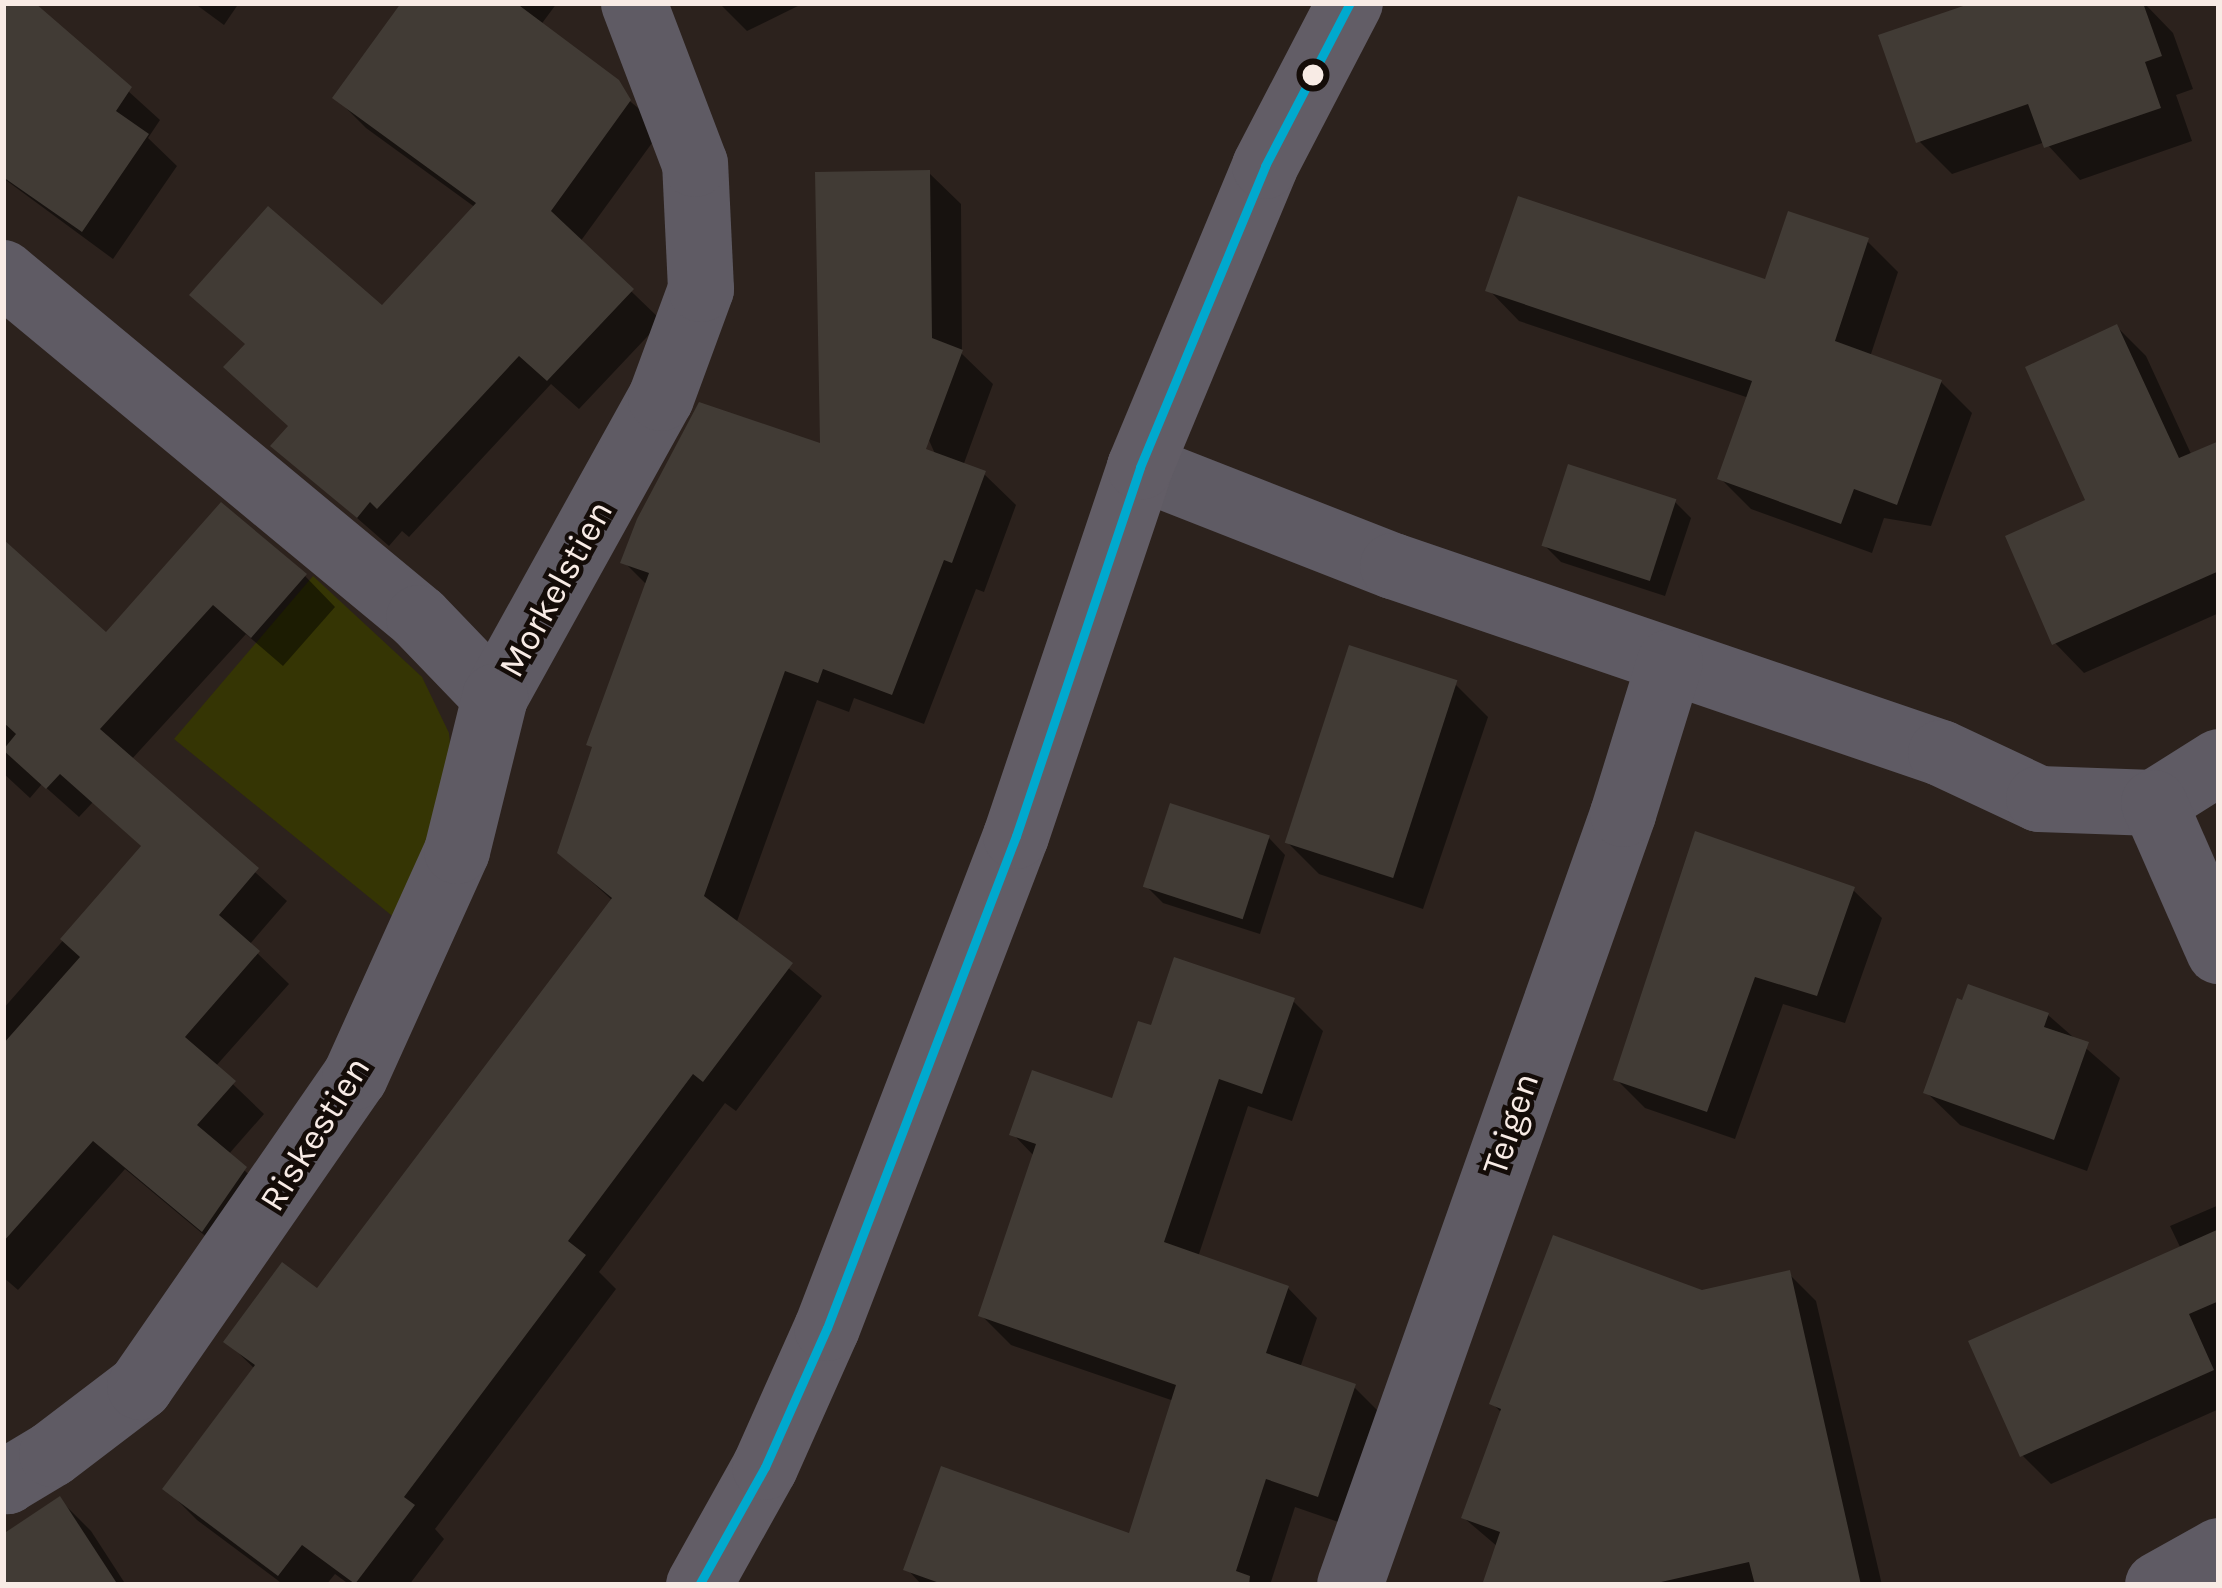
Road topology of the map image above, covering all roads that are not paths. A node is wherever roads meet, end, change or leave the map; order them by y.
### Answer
1 (634, 3) edge
2 (1350, 3) edge
3 (3, 273) edge
4 (1140, 467) junction
5 (1670, 662) junction
6 (495, 698) junction
7 (2219, 762) edge
8 (2154, 802) junction
9 (2219, 951) edge
10 (4, 1481) edge
11 (2219, 1551) edge
12 (699, 1585) edge
13 (1350, 1585) edge
14 (2158, 1585) edge

1 - 6 street, Morkelstien
2 - 4 main road
3 - 6 street, Morkelstien
4 - 5 street
4 - 12 main road
5 - 8 street
5 - 13 street, Teigen
6 - 10 street, Riskestien
7 - 8 street
8 - 9 street
11 - 14 street

